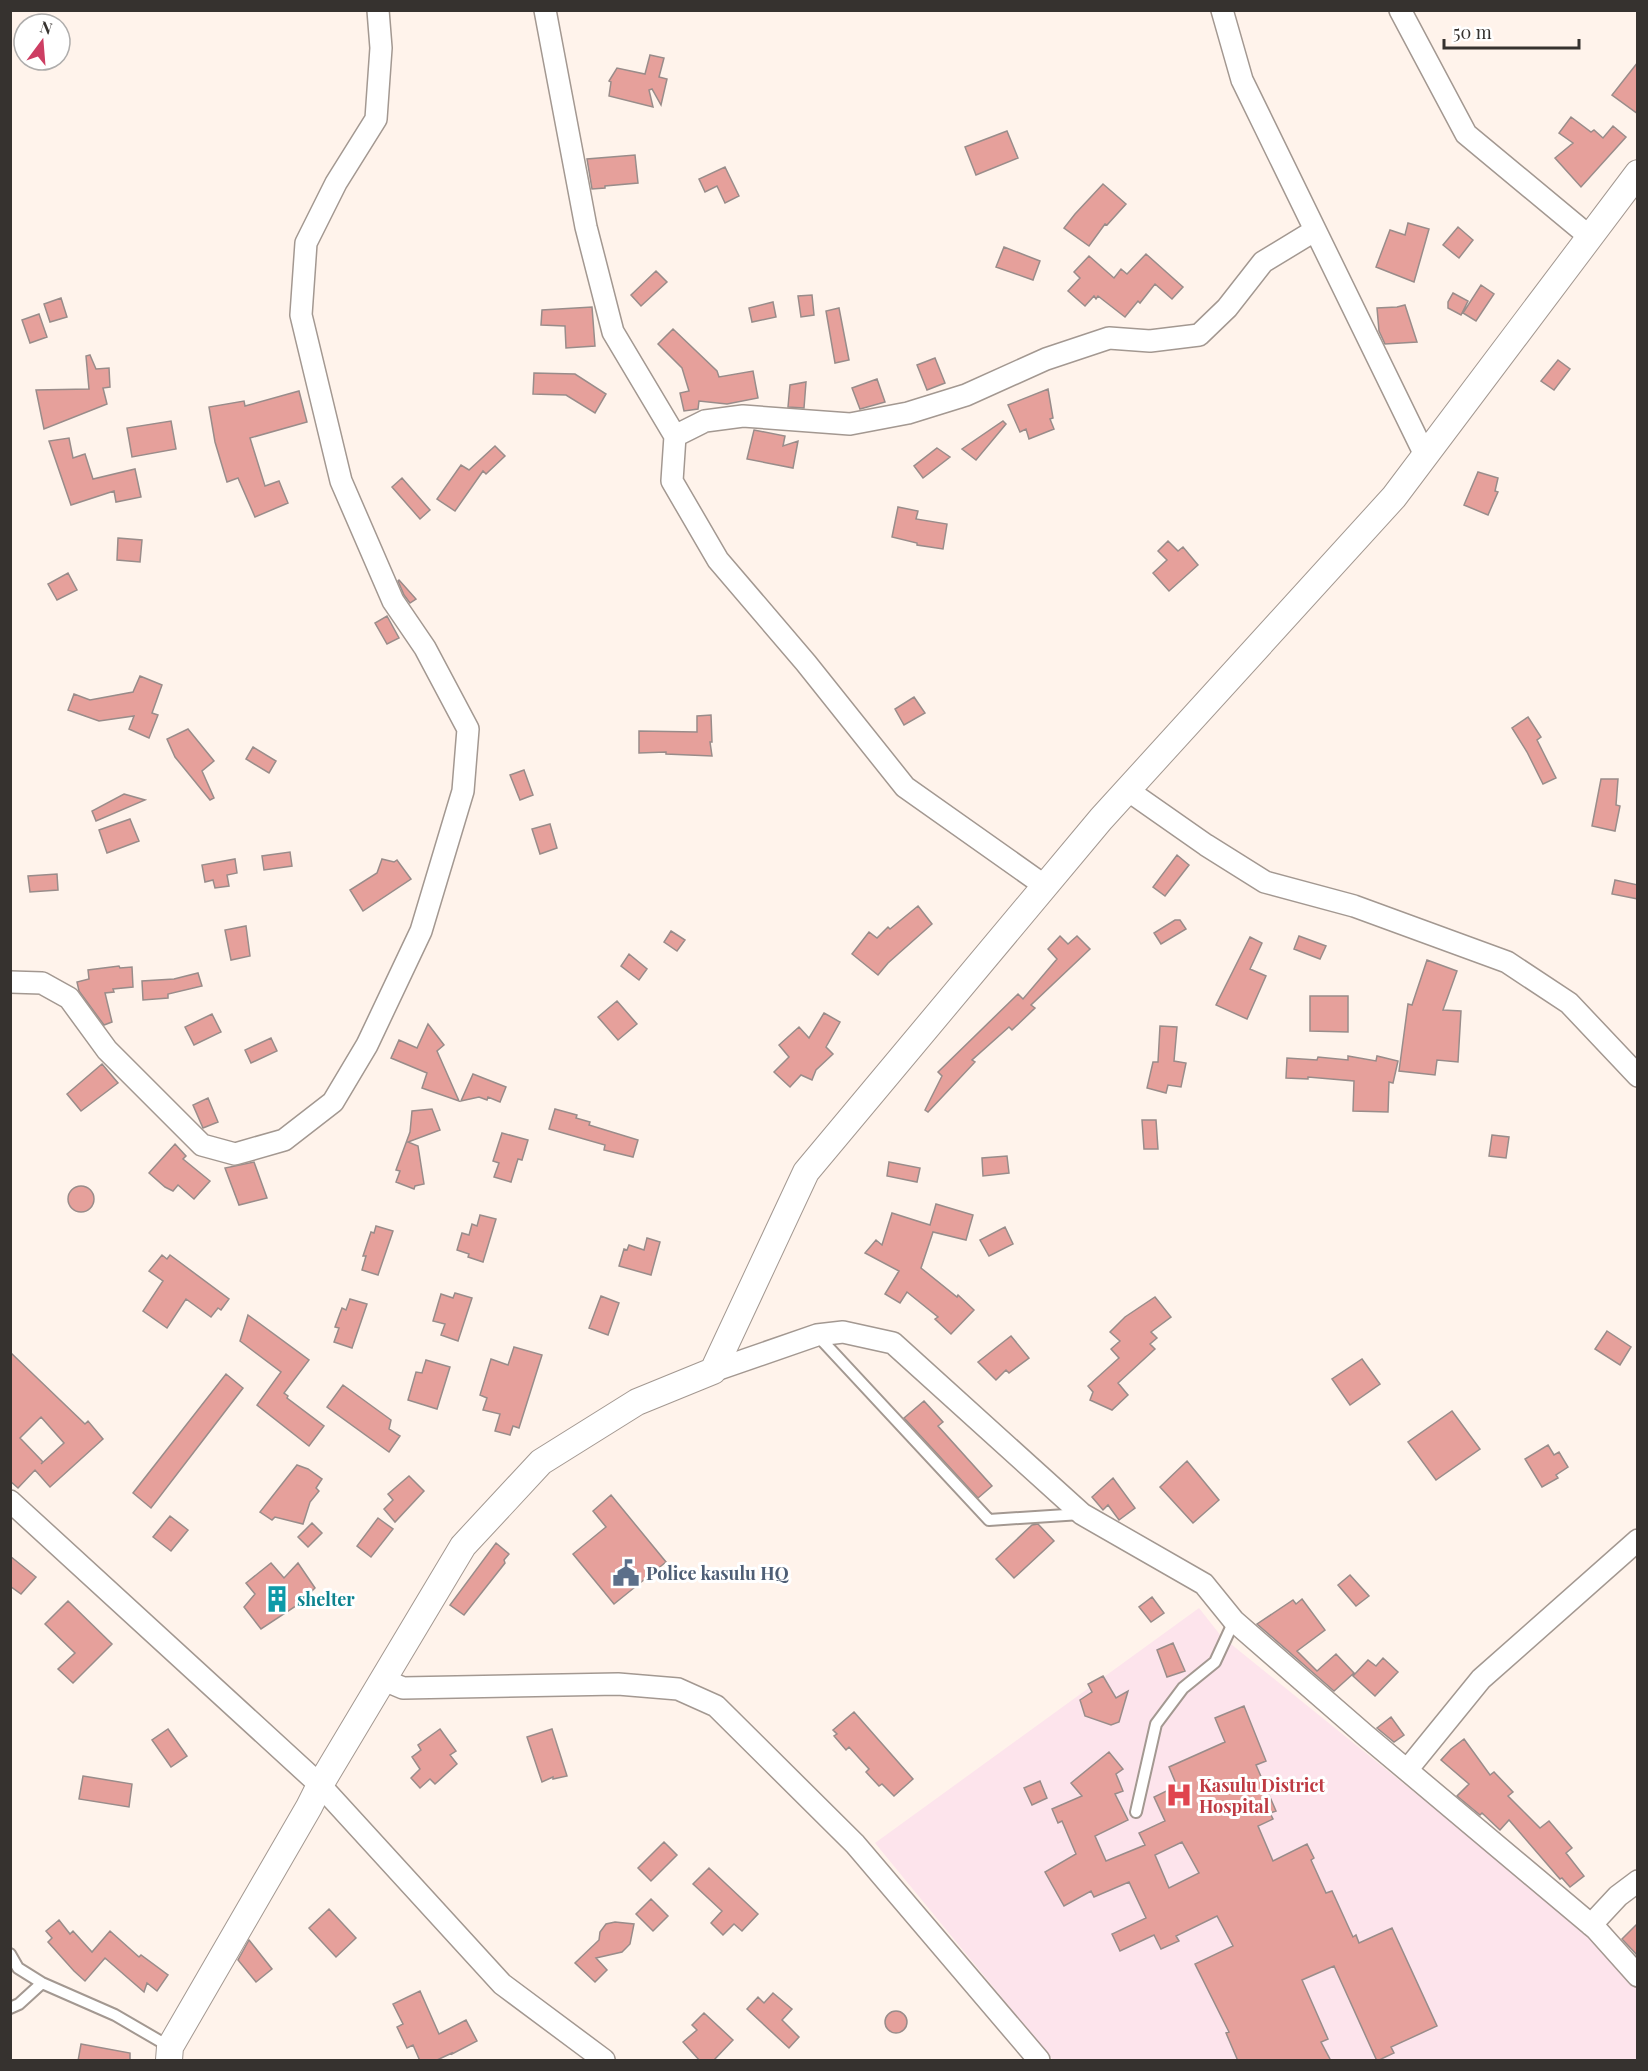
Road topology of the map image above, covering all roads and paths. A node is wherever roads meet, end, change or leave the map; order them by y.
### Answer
1 (378, 10) edge
2 (545, 10) edge
3 (1222, 10) edge
4 (1400, 10) edge
5 (1638, 173) edge
6 (1314, 231) junction
7 (1590, 237) junction
8 (675, 436) junction
9 (1425, 455) junction
10 (1129, 788) junction
11 (1046, 886) junction
12 (10, 982) edge
13 (1638, 1076) edge
14 (817, 1335) junction
15 (713, 1371) junction
16 (10, 1501) edge
17 (1082, 1514) junction
18 (1638, 1540) edge
19 (1234, 1621) junction
20 (384, 1680) junction
21 (1407, 1770) junction
22 (320, 1785) junction
23 (1136, 1812) dead end
24 (1638, 1881) edge
25 (1591, 1925) junction
26 (10, 1954) edge
27 (1638, 1976) edge
28 (42, 1983) junction
29 (10, 2008) edge
30 (170, 2054) edge
31 (604, 2061) edge
32 (1039, 2061) edge

1 - 12 street
2 - 8 street
3 - 6 street
4 - 7 street
5 - 7 street
6 - 8 street
6 - 9 street
7 - 9 street
8 - 11 street
9 - 10 street
10 - 11 street
10 - 13 street
11 - 15 street
14 - 15 street
14 - 17 street
14 - 17 lane
15 - 20 street
16 - 22 street
17 - 19 street
18 - 21 street
19 - 21 street
19 - 23 lane
20 - 22 street
20 - 32 street
21 - 25 street
22 - 30 street
22 - 31 street
24 - 25 street
25 - 27 street
26 - 28 lane
28 - 29 lane
28 - 30 lane

